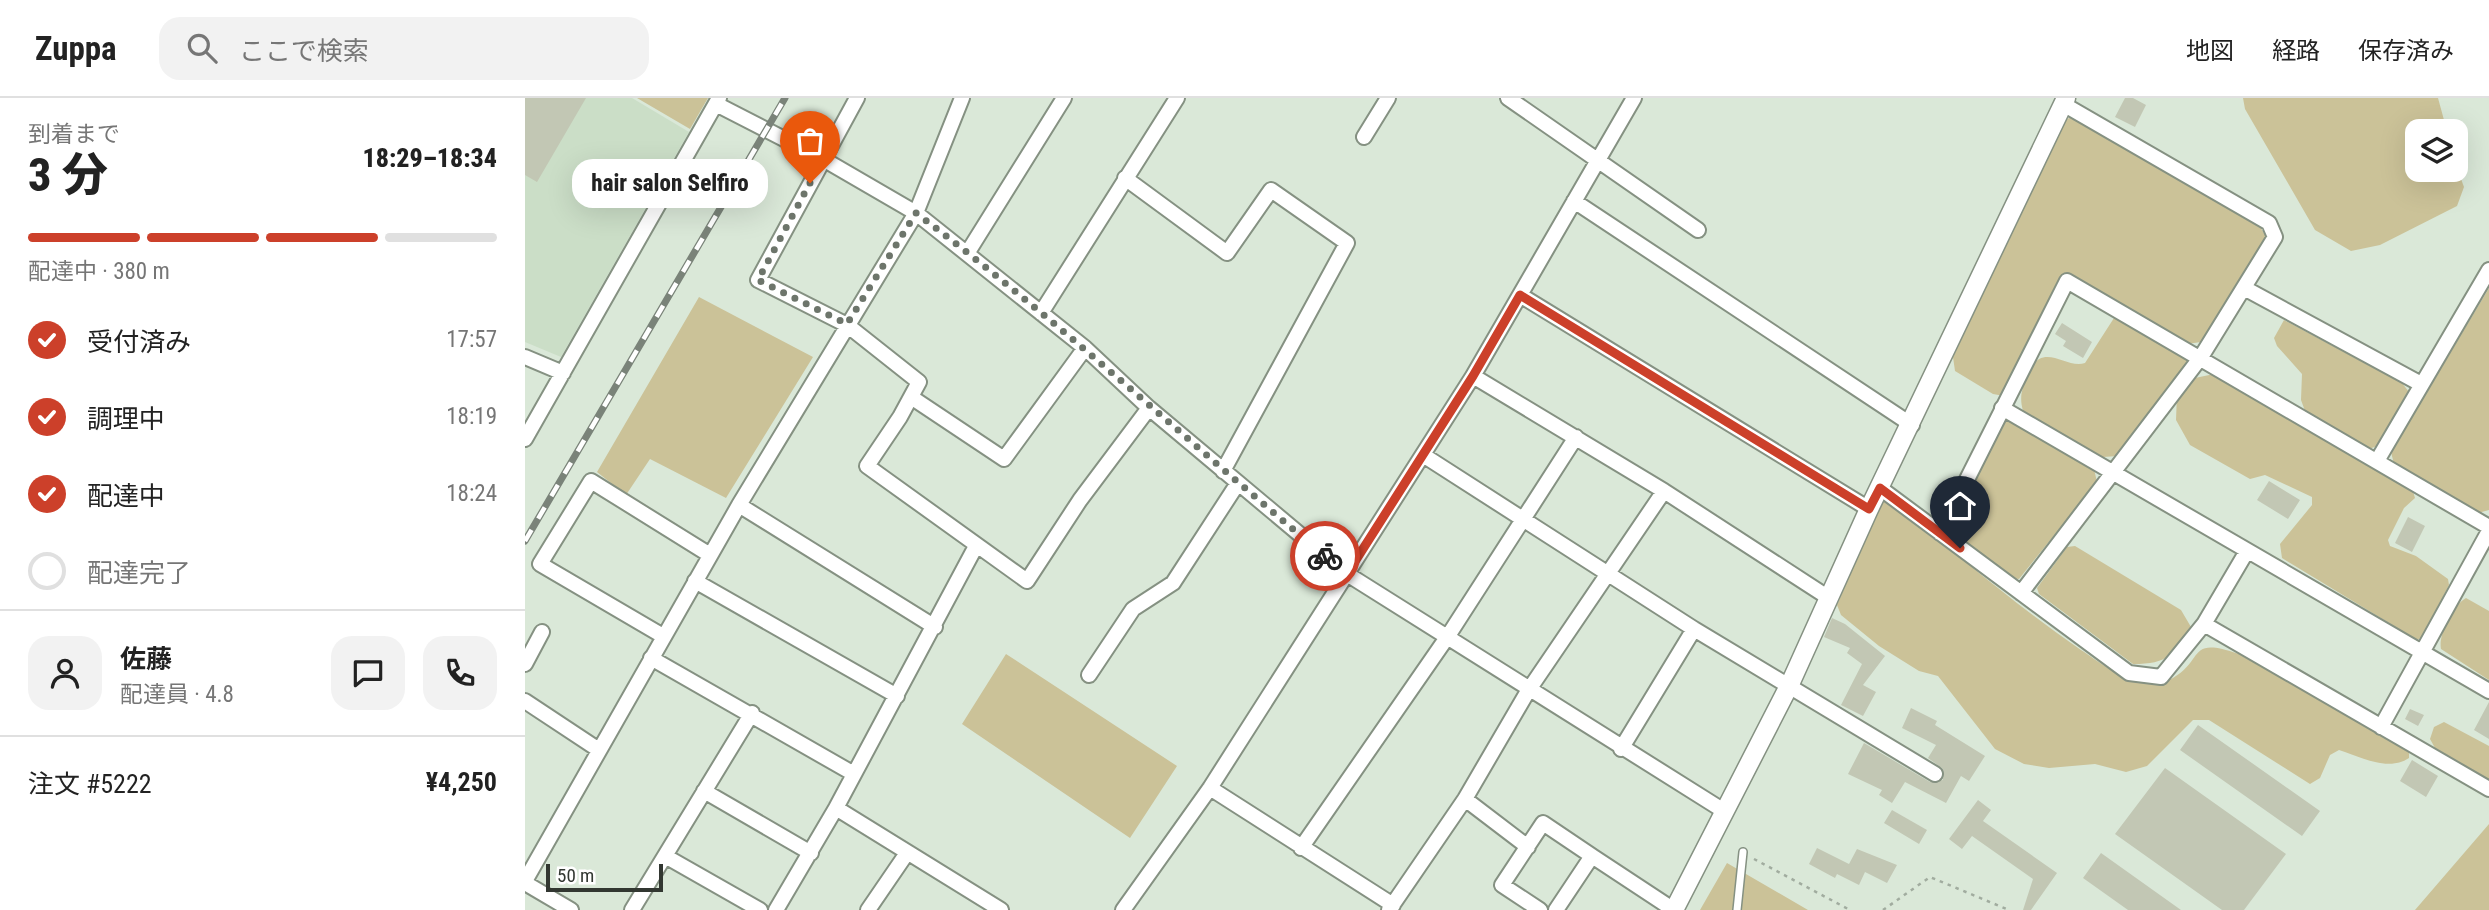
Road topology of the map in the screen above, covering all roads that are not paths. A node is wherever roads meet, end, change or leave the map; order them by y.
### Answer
1 (857, 98) edge
2 (962, 98) edge
3 (1064, 98) edge
4 (1177, 98) edge
5 (1388, 98) edge
6 (1508, 98) edge
7 (1634, 98) edge
8 (718, 101) edge
9 (2064, 101) edge
10 (1364, 137) dead end
11 (823, 159) junction
12 (1600, 162) junction
13 (1125, 178) junction
14 (1574, 201) junction
15 (916, 213) junction
16 (1697, 230) dead end
17 (968, 252) junction
18 (2489, 270) edge
19 (2246, 289) junction
20 (1520, 295) junction
21 (1041, 313) junction
22 (847, 324) junction
23 (1085, 348) junction
24 (525, 357) edge
25 (2201, 357) junction
26 (563, 373) junction
27 (1473, 376) junction
28 (2421, 384) junction
29 (911, 397) junction
30 (1149, 408) junction
31 (2003, 408) junction
32 (1912, 425) junction
33 (1576, 437) junction
34 (525, 439) edge
35 (1423, 455) junction
36 (2377, 461) junction
37 (1223, 471) junction
38 (2113, 472) junction
39 (1238, 483) junction
40 (1880, 488) junction
41 (1664, 491) junction
42 (739, 505) junction
43 (1869, 509) junction
44 (1523, 517) junction
45 (2489, 529) edge
46 (1940, 533) junction
47 (976, 546) junction
48 (2247, 551) junction
49 (710, 555) junction
50 (1609, 573) junction
51 (1347, 574) junction
52 (695, 581) junction
53 (2021, 593) junction
54 (1829, 598) junction
55 (2204, 624) junction
56 (935, 626) junction
57 (1694, 629) junction
58 (542, 632) dead end
59 (663, 636) junction
60 (1448, 636) junction
61 (2422, 652) junction
62 (651, 657) junction
63 (525, 664) edge
64 (1089, 675) dead end
65 (1790, 684) junction
66 (1528, 691) junction
67 (2489, 691) edge
68 (897, 696) junction
69 (525, 701) edge
70 (752, 713) junction
71 (2382, 727) junction
72 (1621, 748) junction
73 (599, 750) junction
74 (854, 774) junction
75 (1935, 774) dead end
76 (1210, 788) junction
77 (2489, 789) edge
78 (704, 791) junction
79 (1465, 799) junction
80 (836, 808) junction
81 (1724, 811) junction
82 (1528, 846) junction
83 (1301, 848) junction
84 (1743, 852) road end
85 (811, 853) junction
86 (907, 853) junction
87 (665, 856) junction
88 (1592, 856) junction
89 (525, 882) edge
90 (1391, 907) edge
91 (571, 910) edge
92 (632, 910) edge
93 (760, 910) edge
94 (776, 910) edge
95 (868, 910) edge
96 (1001, 910) edge
97 (1123, 910) edge
98 (1540, 910) edge
99 (1556, 910) edge
100 (1674, 910) edge
101 (1737, 910) edge

1 - 11 street
2 - 15 street
3 - 17 street
4 - 13 street
5 - 10 street
6 - 12 street
7 - 12 street
8 - 11 street
8 - 26 street
9 - 19 street
9 - 32 street
11 - 15 street
11 - 22 street
12 - 14 street
12 - 16 street
13 - 21 street
13 - 37 street
14 - 20 street
14 - 32 street
15 - 17 street
15 - 22 street
17 - 21 street
18 - 28 street
19 - 25 street
19 - 28 street
20 - 27 street
20 - 43 street
21 - 23 street
22 - 29 street
22 - 42 street
23 - 29 street
23 - 30 street
24 - 26 street
25 - 31 street
25 - 36 street
25 - 38 street
26 - 34 street
27 - 33 street
27 - 35 street
28 - 36 street
29 - 47 street
30 - 37 street
30 - 47 street
31 - 38 street
31 - 46 street
32 - 40 street
33 - 41 street
33 - 44 street
35 - 44 street
35 - 51 street
36 - 45 street
37 - 39 street
38 - 48 street
38 - 53 street
39 - 51 street
39 - 64 street
40 - 43 street
40 - 46 street
41 - 50 street
41 - 54 street
42 - 49 street
42 - 56 street
43 - 54 street
44 - 50 street
44 - 60 street
45 - 61 street
46 - 53 street
47 - 56 street
48 - 55 street
48 - 61 street
49 - 52 street
49 - 59 street
50 - 57 street
50 - 66 street
51 - 60 street
51 - 76 street
52 - 59 street
52 - 68 street
53 - 55 street
54 - 65 street
55 - 71 street
56 - 68 street
57 - 65 street
57 - 72 street
58 - 63 street
59 - 62 street
60 - 66 street
60 - 83 street
61 - 67 street
61 - 71 street
62 - 70 street
62 - 73 street
65 - 75 street
65 - 81 street
66 - 72 street
66 - 79 street
68 - 74 street
69 - 73 street
70 - 74 street
70 - 78 street
71 - 77 street
72 - 81 street
73 - 89 street
74 - 80 street
76 - 83 street
76 - 97 street
78 - 85 street
78 - 87 street
79 - 82 street
79 - 90 street
80 - 85 street
80 - 86 street
81 - 100 street
82 - 88 street
82 - 98 street
83 - 90 street
84 - 101 lane
85 - 94 street
86 - 95 street
86 - 96 street
87 - 92 street
87 - 93 street
88 - 99 street
88 - 100 street
89 - 91 street

